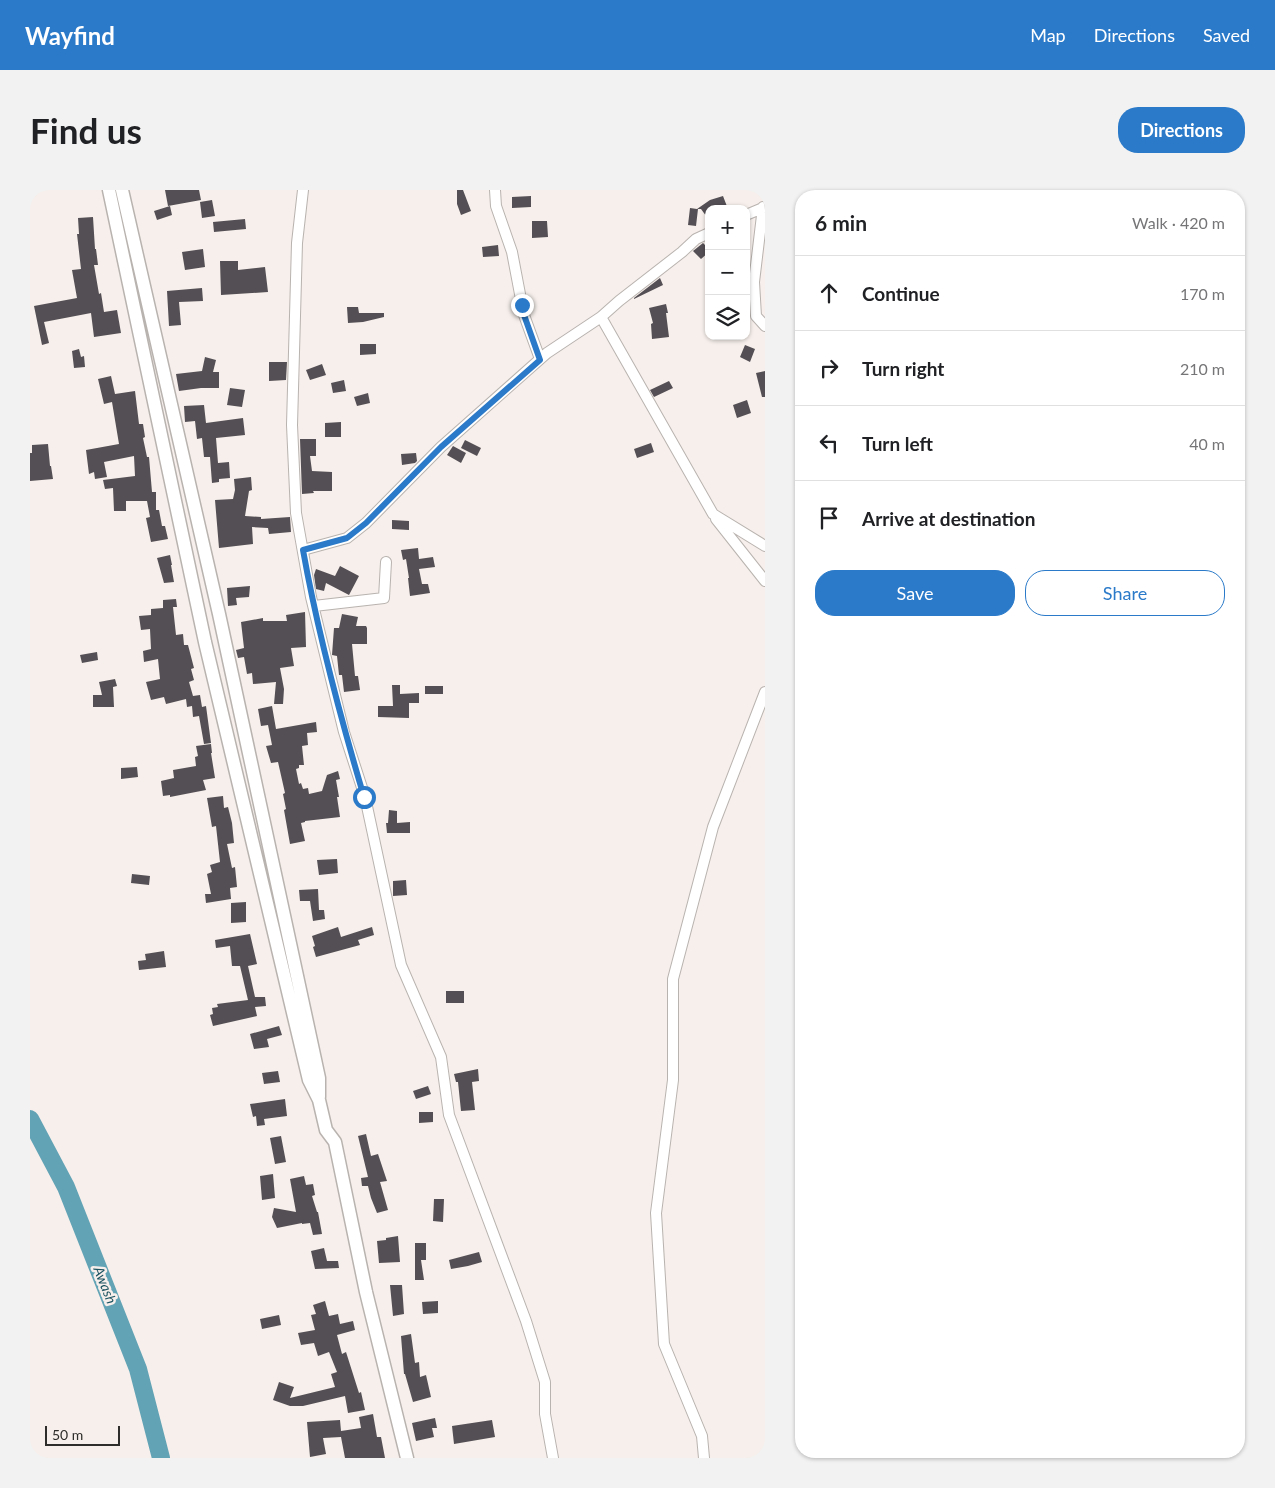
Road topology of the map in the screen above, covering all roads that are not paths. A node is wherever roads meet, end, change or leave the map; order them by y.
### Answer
1 (108, 190) edge
2 (122, 190) edge
3 (303, 190) edge
4 (495, 190) edge
5 (764, 207) edge
6 (750, 213) edge
7 (705, 235) edge
8 (601, 318) junction
9 (765, 326) edge
10 (540, 360) junction
11 (713, 514) junction
12 (765, 546) edge
13 (303, 550) junction
14 (386, 562) dead end
15 (765, 581) edge
16 (314, 606) junction
17 (765, 692) edge
18 (319, 1100) junction
19 (407, 1458) edge
20 (553, 1458) edge
21 (704, 1458) edge

1 - 18 main road
2 - 18 main road
3 - 13 street
4 - 10 street
5 - 6 street
5 - 9 street
7 - 8 street
8 - 10 street
8 - 11 street
10 - 13 street
11 - 12 street
11 - 15 street
13 - 16 street
14 - 16 street
16 - 20 street
17 - 21 street
18 - 19 main road

